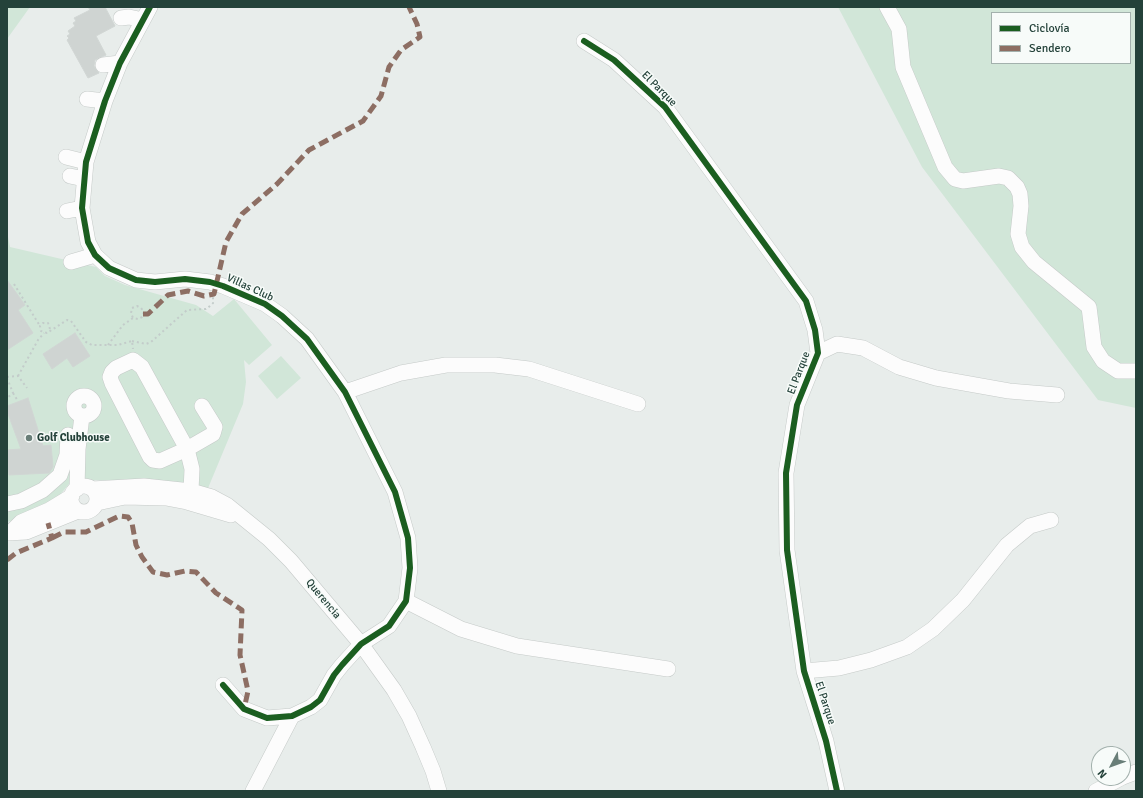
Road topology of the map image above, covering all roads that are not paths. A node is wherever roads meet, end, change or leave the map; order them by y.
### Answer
1 (887, 7) edge
2 (146, 13) edge
3 (121, 18) dead end
4 (584, 41) dead end
5 (120, 64) junction
6 (103, 65) dead end
7 (87, 99) dead end
8 (105, 101) junction
9 (66, 157) dead end
10 (86, 162) junction
11 (82, 208) junction
12 (67, 211) dead end
13 (95, 255) junction
14 (71, 262) dead end
15 (818, 353) junction
16 (1136, 371) edge
17 (112, 383) junction
18 (345, 392) junction
19 (1057, 395) dead end
20 (638, 404) dead end
21 (202, 406) dead end
22 (68, 435) dead end
23 (187, 449) junction
24 (81, 490) junction
25 (190, 490) junction
26 (97, 503) junction
27 (7, 504) edge
28 (78, 511) junction
29 (242, 517) junction
30 (1051, 520) dead end
31 (8, 533) edge
32 (406, 601) junction
33 (361, 644) junction
34 (668, 669) dead end
35 (804, 671) junction
36 (223, 685) dead end
37 (292, 716) junction
38 (1105, 786) edge
39 (253, 791) edge
40 (439, 791) edge
41 (837, 791) edge
42 (1096, 791) edge

1 - 16 street
2 - 3 street
2 - 5 street, Villas Club
4 - 15 street, El Parque
5 - 6 street
5 - 8 street, Villas Club
7 - 8 street
8 - 10 street, Villas Club
9 - 10 street
10 - 11 street, Villas Club
11 - 12 street
11 - 13 street, Villas Club
13 - 14 street
13 - 18 street, Villas Club
15 - 19 street
15 - 35 street, El Parque
17 - 23 street
17 - 23 street
17 - 24 street
18 - 20 street
18 - 32 street, Villas Club
21 - 23 street
22 - 27 street
23 - 25 street
24 - 25 street, Querencia
24 - 26 street
24 - 28 street
24 - 31 street, Querencia
25 - 29 street, Querencia
26 - 28 street
26 - 29 street, Querencia
28 - 31 street, Querencia
29 - 33 street, Querencia
30 - 35 street
32 - 33 street, Villas Club
32 - 34 street
33 - 37 street, Villas Club
33 - 40 street, Querencia
35 - 41 street, El Parque
36 - 37 street
37 - 39 street
38 - 42 street

